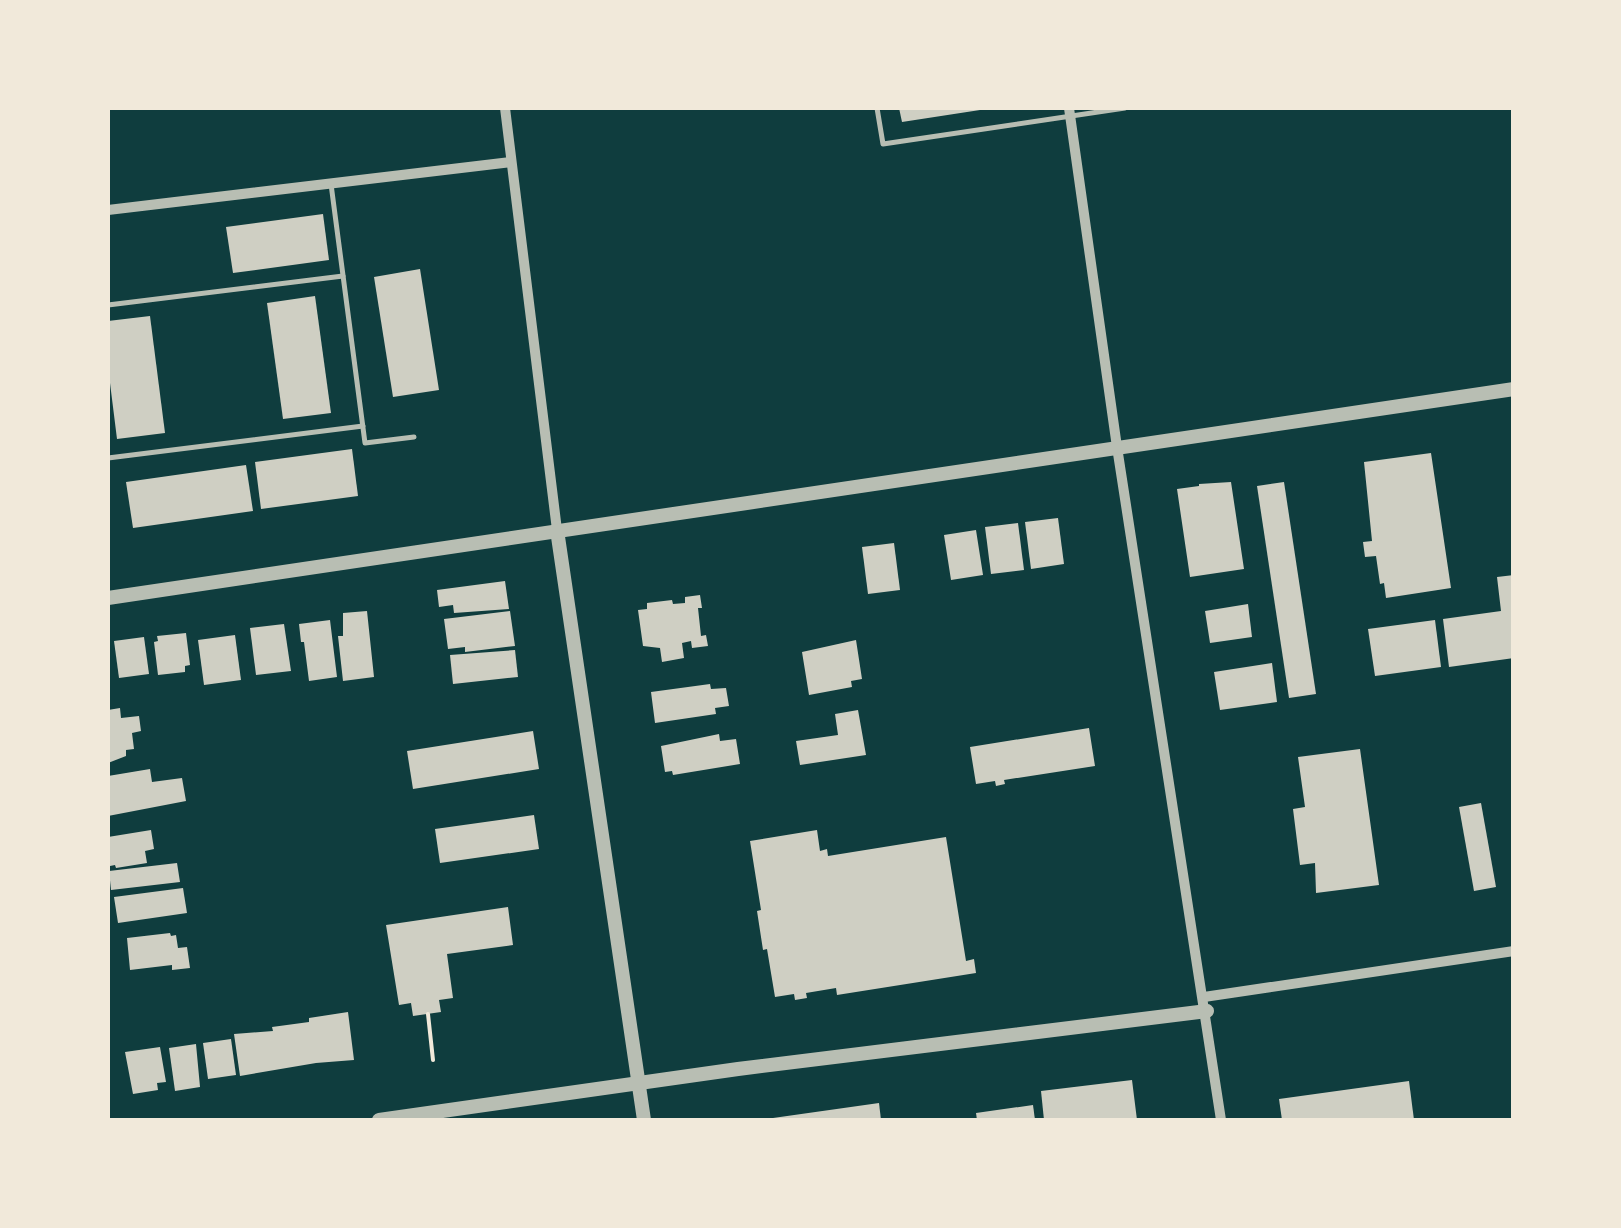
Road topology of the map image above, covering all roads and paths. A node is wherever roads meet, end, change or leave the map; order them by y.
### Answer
1 (504, 108) edge
2 (877, 108) edge
3 (1125, 108) edge
4 (1070, 112) edge
5 (511, 162) junction
6 (332, 184) junction
7 (108, 210) edge
8 (344, 276) junction
9 (108, 306) edge
10 (1514, 389) edge
11 (363, 426) junction
12 (414, 437) dead end
13 (1117, 447) junction
14 (108, 458) edge
15 (557, 530) junction
16 (108, 598) edge
17 (1514, 951) edge
18 (1205, 1004) junction
19 (428, 1014) dead end
20 (433, 1060) dead end
21 (639, 1083) junction
22 (379, 1120) edge
23 (644, 1120) edge
24 (1221, 1120) edge

1 - 5 street
2 - 4 lane
3 - 4 lane
4 - 13 street
5 - 6 street
5 - 15 street
6 - 7 street
6 - 8 lane
8 - 9 lane
8 - 11 lane
10 - 13 street
11 - 12 lane
11 - 14 lane
13 - 15 street
13 - 18 street
15 - 16 street
15 - 21 street
17 - 18 street
18 - 21 street
18 - 24 street
19 - 20 path
21 - 22 street
21 - 23 street

